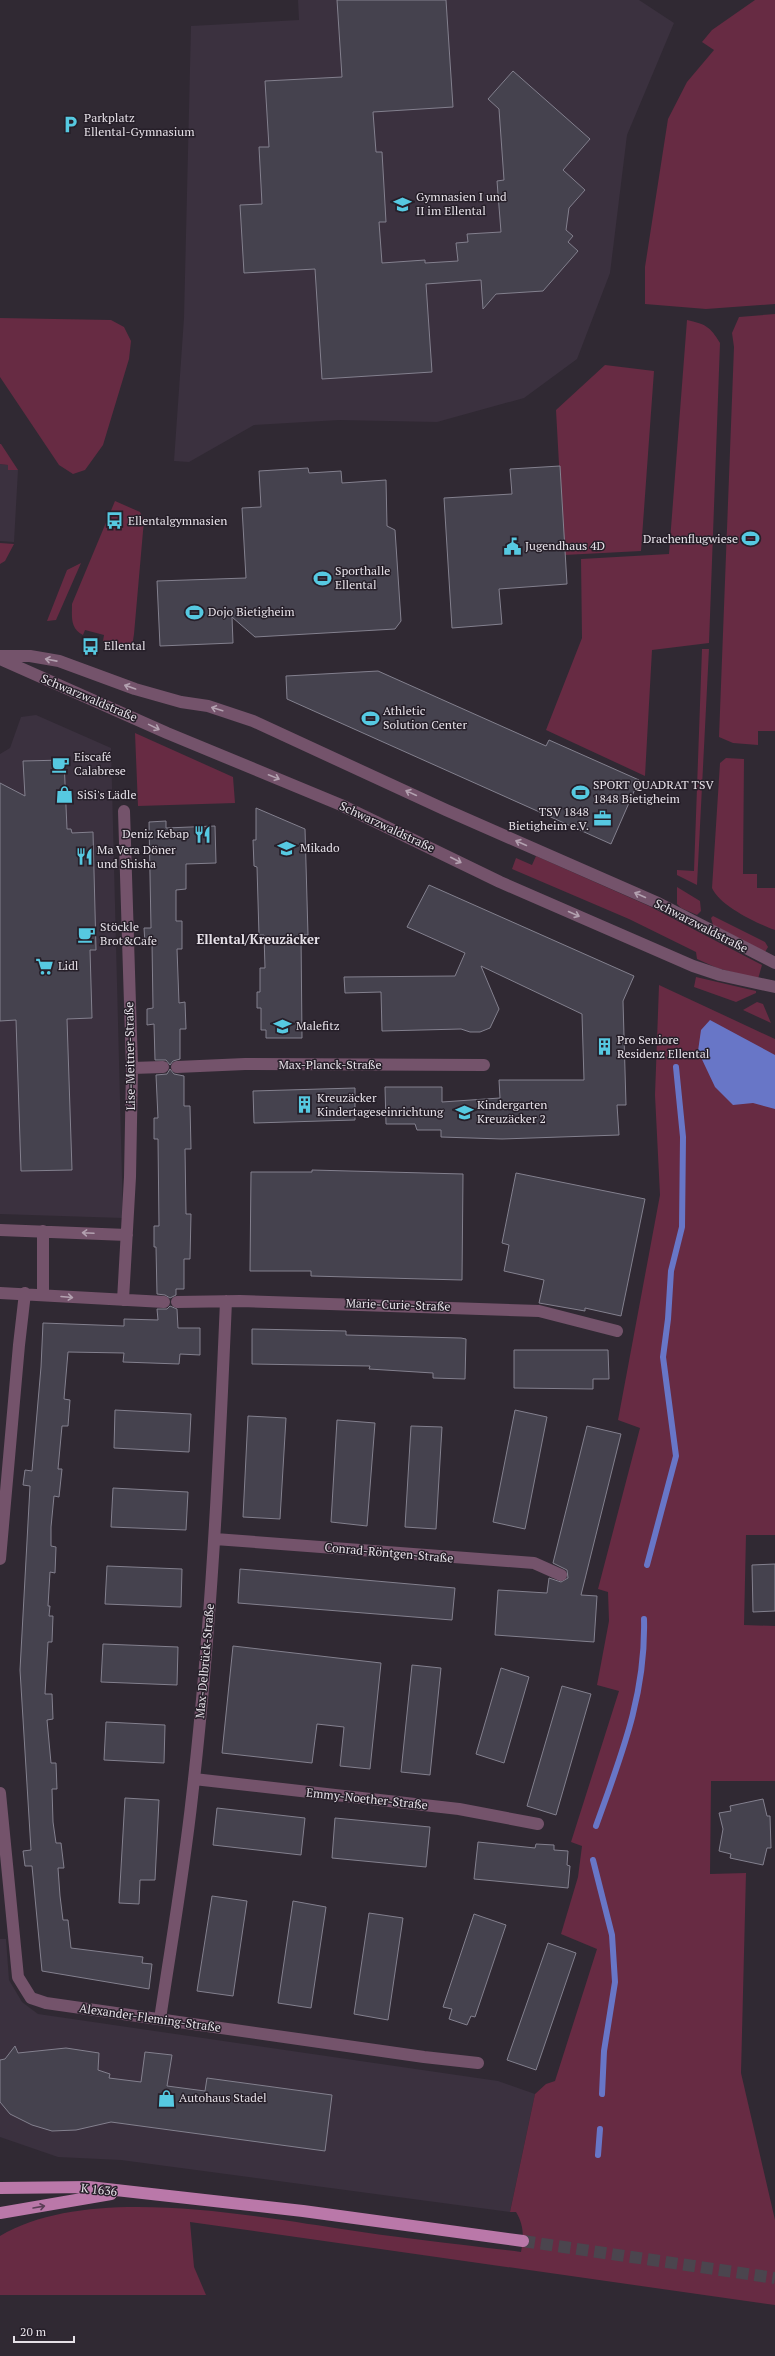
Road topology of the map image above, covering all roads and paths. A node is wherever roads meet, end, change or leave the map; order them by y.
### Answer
1 (0, 657) edge
2 (124, 811) dead end
3 (775, 963) edge
4 (775, 987) edge
5 (484, 1065) dead end
6 (163, 1067) dead end
7 (177, 1067) dead end
8 (132, 1068) junction
9 (0, 1230) edge
10 (43, 1231) junction
11 (127, 1235) junction
12 (0, 1293) edge
13 (25, 1293) junction
14 (43, 1295) junction
15 (123, 1300) junction
16 (226, 1301) junction
17 (164, 1302) dead end
18 (177, 1302) dead end
19 (617, 1331) dead end
20 (215, 1539) junction
21 (0, 1559) edge
22 (560, 1575) dead end
23 (194, 1779) junction
24 (0, 1793) edge
25 (538, 1824) dead end
26 (160, 2019) junction
27 (478, 2062) dead end
28 (0, 2179) edge
29 (12, 2187) junction
30 (0, 2188) edge
31 (123, 2192) junction
32 (15, 2211) junction
33 (0, 2213) edge
34 (0, 2221) edge
35 (523, 2241) tunnel mouth

3 -> 1 street, Schwarzwaldstraße
1 -> 4 street, Schwarzwaldstraße
2 - 8 street, Lise-Meitner-Straße
5 - 7 street, Max-Planck-Straße
6 - 8 street
8 - 11 street, Lise-Meitner-Straße
9 - 10 street
11 -> 10 street
10 - 14 street
11 - 15 street, Lise-Meitner-Straße
12 - 13 street
13 - 14 street
13 - 21 street
14 -> 15 street
15 - 17 street
16 - 18 street, Marie-Curie-Straße
16 - 19 street, Marie-Curie-Straße
16 - 20 street, Max-Delbrück-Straße
20 - 22 street, Conrad-Röntgen-Straße
20 - 23 street, Max-Delbrück-Straße
23 - 25 street, Emmy-Noether-Straße
23 - 26 street, Max-Delbrück-Straße
24 - 26 street, Alexander-Fleming-Straße
26 - 27 street, Alexander-Fleming-Straße
28 - 29 main road
29 - 30 main road, K 1636
29 - 31 main road, K 1636
32 -> 31 main road, K 1636
31 - 35 main road, K 1636
32 - 33 main road, K 1636
32 - 34 main road

